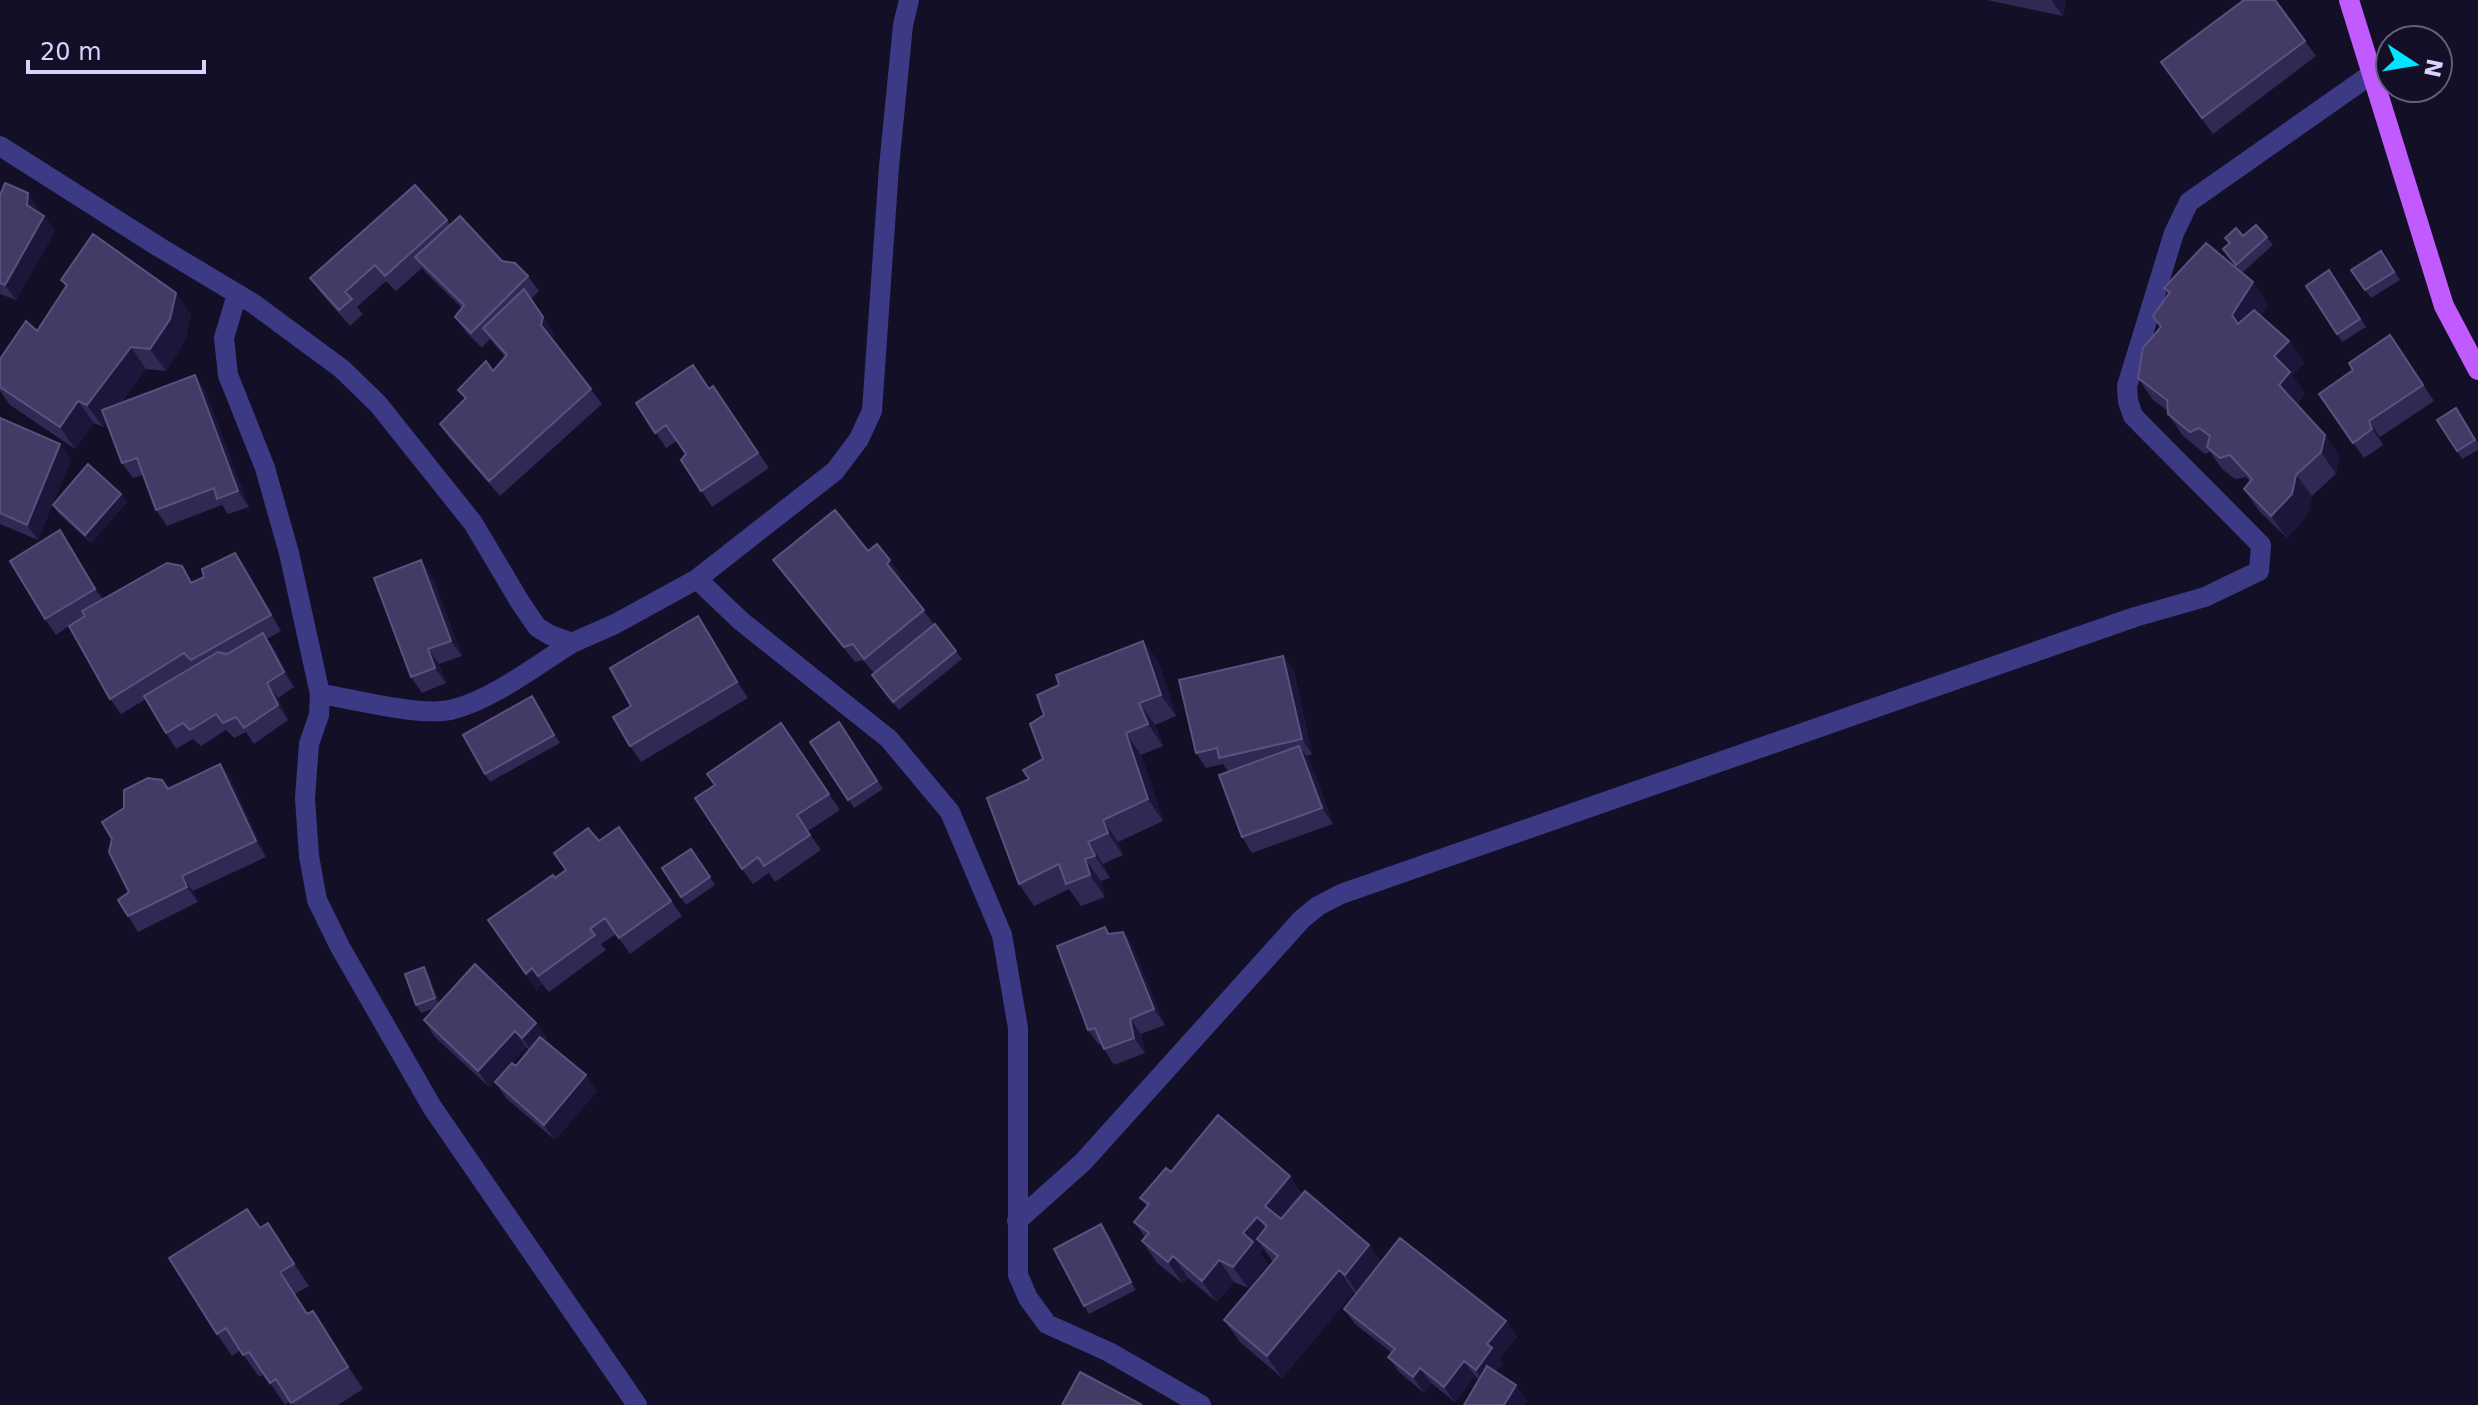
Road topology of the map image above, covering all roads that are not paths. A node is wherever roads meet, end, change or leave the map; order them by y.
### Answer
1 (909, 0) edge
2 (2349, 0) edge
3 (2373, 73) junction
4 (0, 146) edge
5 (237, 294) junction
6 (2478, 370) edge
7 (697, 579) junction
8 (572, 643) junction
9 (320, 693) junction
10 (1017, 1221) junction
11 (637, 1405) edge
12 (1201, 1405) edge

1 - 7 street
2 - 3 main road
3 - 6 main road
3 - 10 street
4 - 5 street
5 - 8 street
5 - 9 street
7 - 8 street
7 - 10 street
8 - 9 street
9 - 11 street
10 - 12 street

